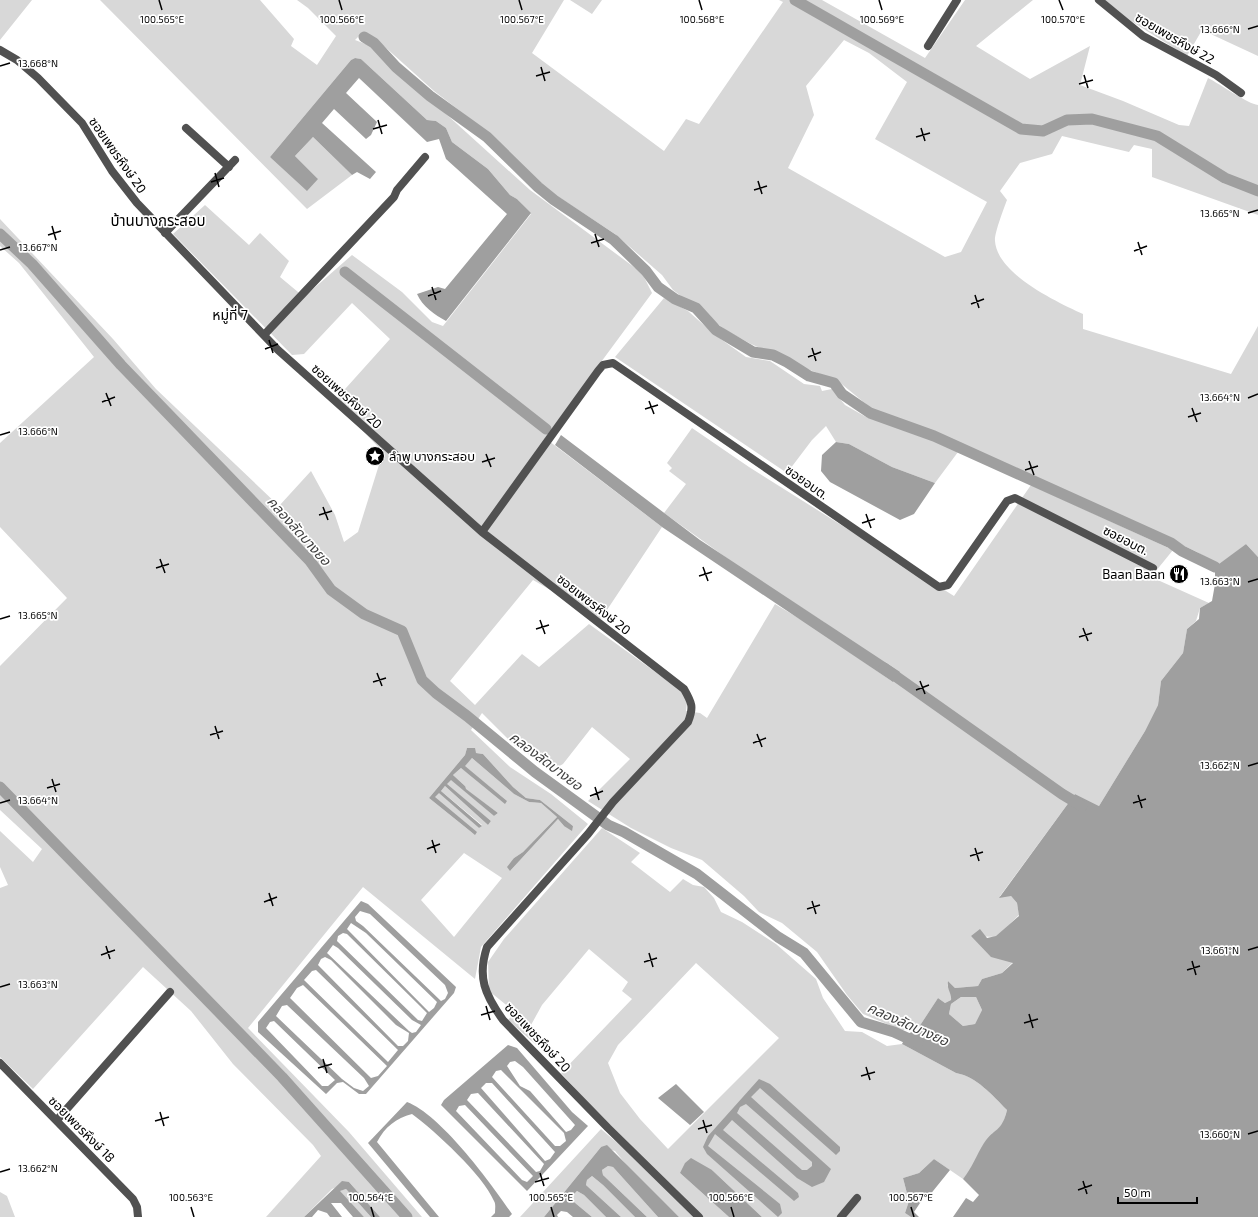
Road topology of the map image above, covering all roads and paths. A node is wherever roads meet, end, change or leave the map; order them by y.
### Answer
1 (957, 0) edge
2 (1099, 0) edge
3 (928, 46) dead end
4 (0, 50) edge
5 (1241, 93) dead end
6 (186, 128) dead end
7 (425, 157) dead end
8 (235, 160) dead end
9 (229, 167) junction
10 (165, 233) junction
11 (264, 335) junction
12 (482, 532) junction
13 (1154, 568) dead end
14 (170, 992) dead end
15 (0, 1063) edge
16 (57, 1120) junction
17 (857, 1198) dead end
18 (138, 1217) edge
19 (699, 1217) edge
20 (841, 1217) edge

1 - 3 street
2 - 5 street, ซอยเพชรหึงษ์ 22
4 - 10 street, ซอยเพชรหึงษ์ 20
6 - 9 street
7 - 11 street
8 - 9 street
9 - 10 street
10 - 11 street, ซอยเพชรหึงษ์ 20
11 - 12 street, ซอยเพชรหึงษ์ 20
12 - 13 street, ซอยอบต.
12 - 19 street, ซอยเพชรหึงษ์ 20
14 - 16 street
15 - 16 street, ซอยเพชรหึงษ์ 18
16 - 18 street, ซอยเพชรหึงษ์ 18
17 - 20 street

